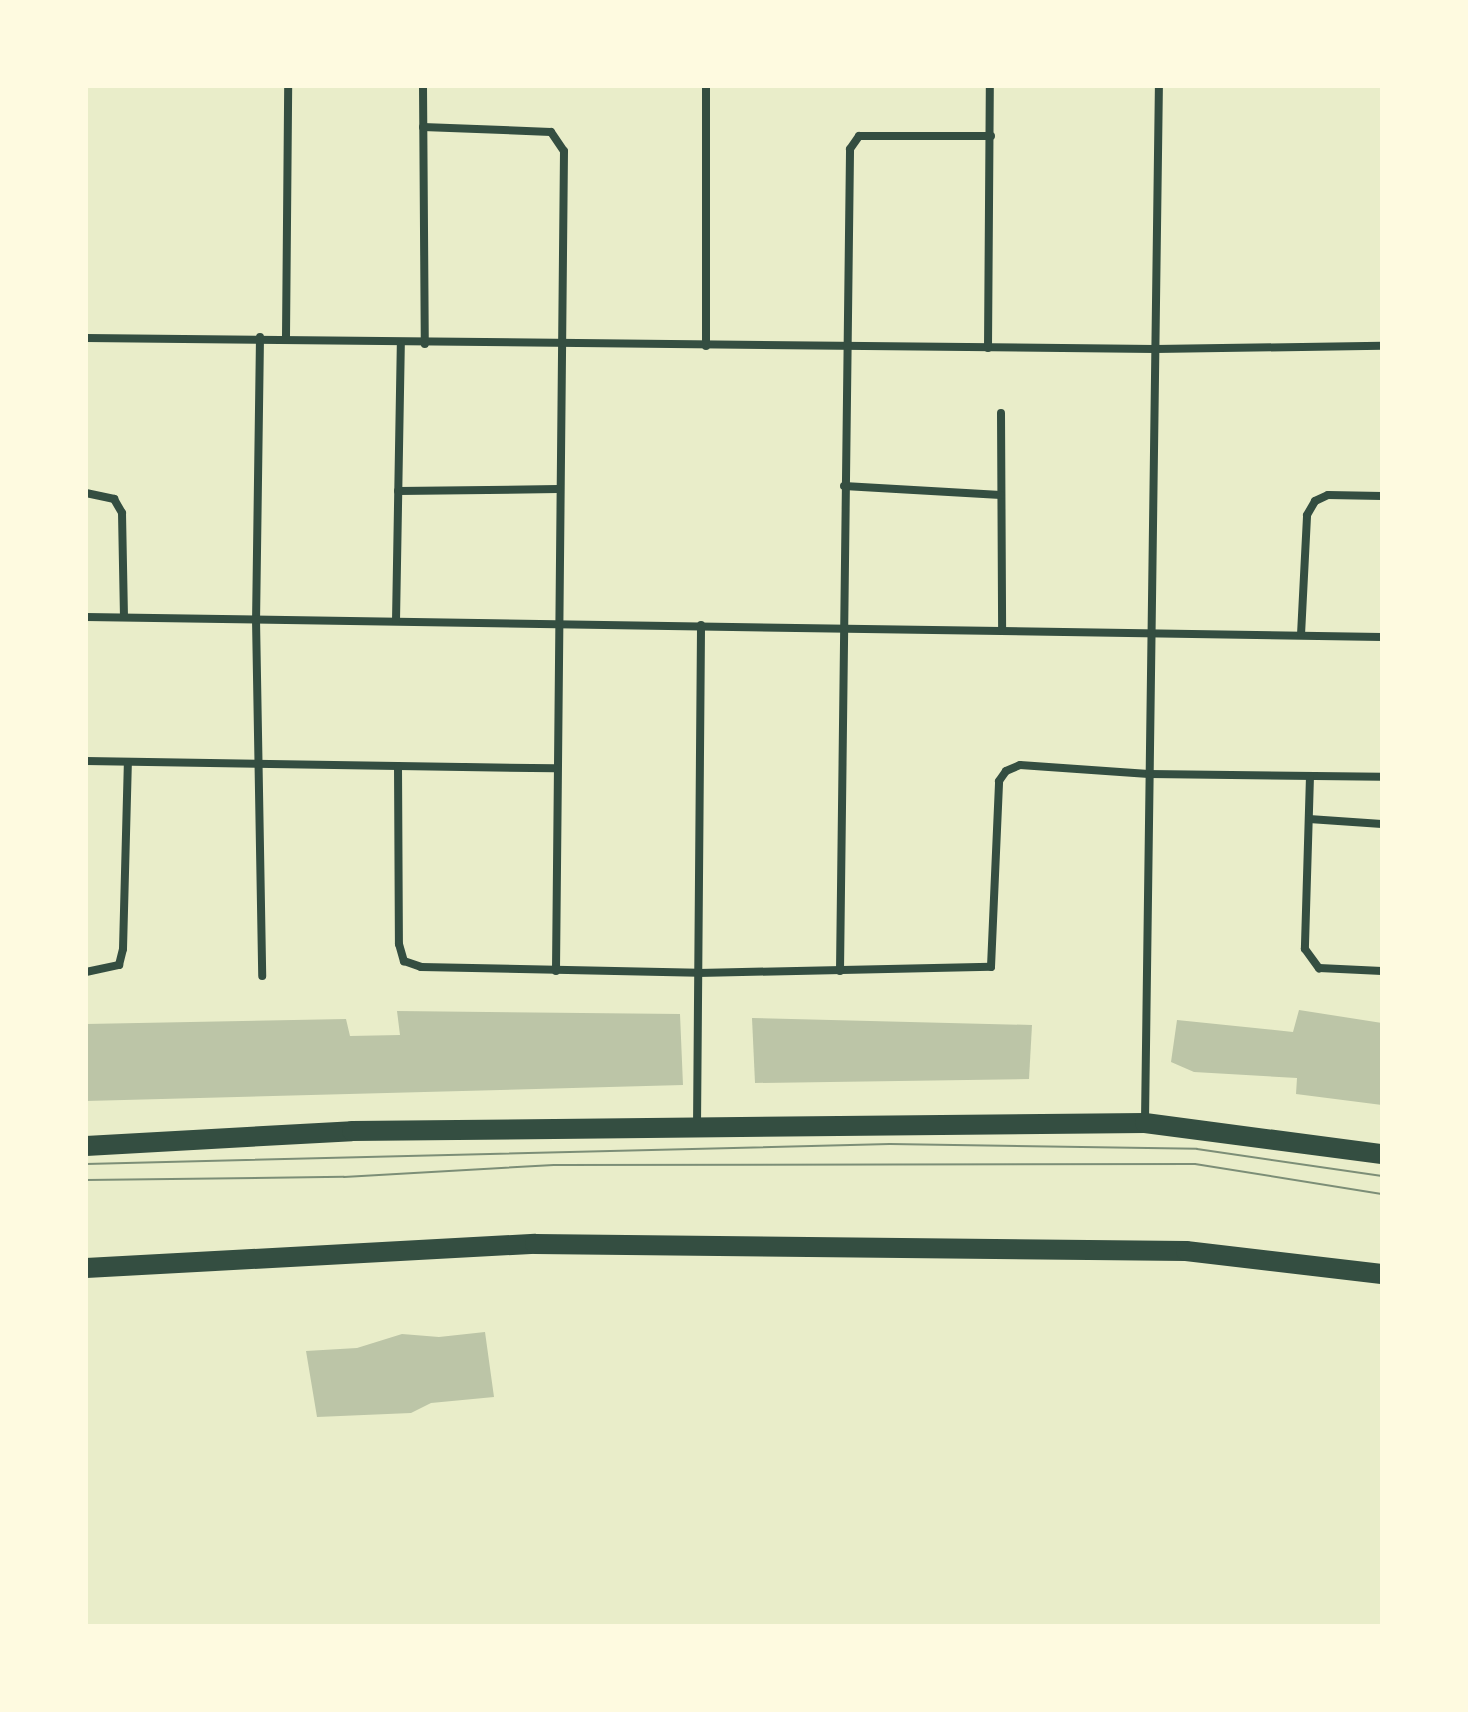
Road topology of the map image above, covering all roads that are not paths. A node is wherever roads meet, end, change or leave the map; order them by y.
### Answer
1 (288, 86) edge
2 (423, 86) edge
3 (706, 86) edge
4 (990, 86) edge
5 (1159, 86) edge
6 (423, 127) junction
7 (991, 136) junction
8 (260, 337) junction
9 (286, 337) junction
10 (86, 338) edge
11 (401, 344) junction
12 (425, 344) junction
13 (562, 345) junction
14 (706, 346) junction
15 (1382, 346) edge
16 (845, 347) junction
17 (988, 348) junction
18 (1155, 349) junction
19 (1001, 413) dead end
20 (844, 486) junction
21 (558, 489) junction
22 (398, 491) junction
23 (86, 493) edge
24 (1001, 495) junction
25 (1382, 496) edge
26 (86, 617) edge
27 (124, 617) junction
28 (256, 619) junction
29 (396, 621) junction
30 (555, 624) junction
31 (701, 625) junction
32 (841, 628) junction
33 (1002, 630) junction
34 (1155, 632) junction
35 (1301, 635) junction
36 (1382, 637) edge
37 (86, 761) edge
38 (128, 762) junction
39 (259, 766) junction
40 (398, 766) junction
41 (555, 768) junction
42 (1149, 774) junction
43 (1310, 776) junction
44 (1382, 777) edge
45 (1309, 819) junction
46 (1382, 824) edge
47 (556, 971) junction
48 (840, 971) junction
49 (1382, 971) edge
50 (86, 972) edge
51 (698, 973) junction
52 (262, 976) dead end
53 (1145, 1123) junction
54 (697, 1128) junction
55 (86, 1146) edge
56 (1382, 1154) edge
57 (86, 1268) edge
58 (1382, 1274) edge

1 - 9 street
2 - 6 street
3 - 14 street
4 - 7 street
5 - 18 street
6 - 12 street
6 - 13 street
7 - 16 street
7 - 17 street
8 - 9 street
8 - 10 street
8 - 28 street
9 - 11 street
11 - 12 street
11 - 22 street
12 - 13 street
13 - 14 street
13 - 21 street
14 - 16 street
15 - 18 street
16 - 17 street
16 - 20 street
17 - 18 street
18 - 34 street
19 - 24 street
20 - 24 street
20 - 32 street
21 - 22 street
21 - 30 street
22 - 29 street
23 - 27 street
24 - 33 street
25 - 35 street
26 - 27 street
27 - 28 street
28 - 29 street
28 - 39 street
29 - 30 street
30 - 31 street
30 - 41 street
31 - 32 street
31 - 51 street
32 - 33 street
32 - 48 street
33 - 34 street
34 - 35 street
34 - 42 street
35 - 36 street
37 - 38 street
38 - 39 street
38 - 50 street
39 - 40 street
39 - 52 street
40 - 41 street
40 - 47 street
41 - 47 street
42 - 43 street
42 - 48 street
42 - 53 street
43 - 44 street
43 - 45 street
45 - 46 street
45 - 49 street
47 - 51 street
48 - 51 street
51 - 54 street
53 - 54 main road
53 - 56 main road
54 - 55 main road
57 - 58 main road

